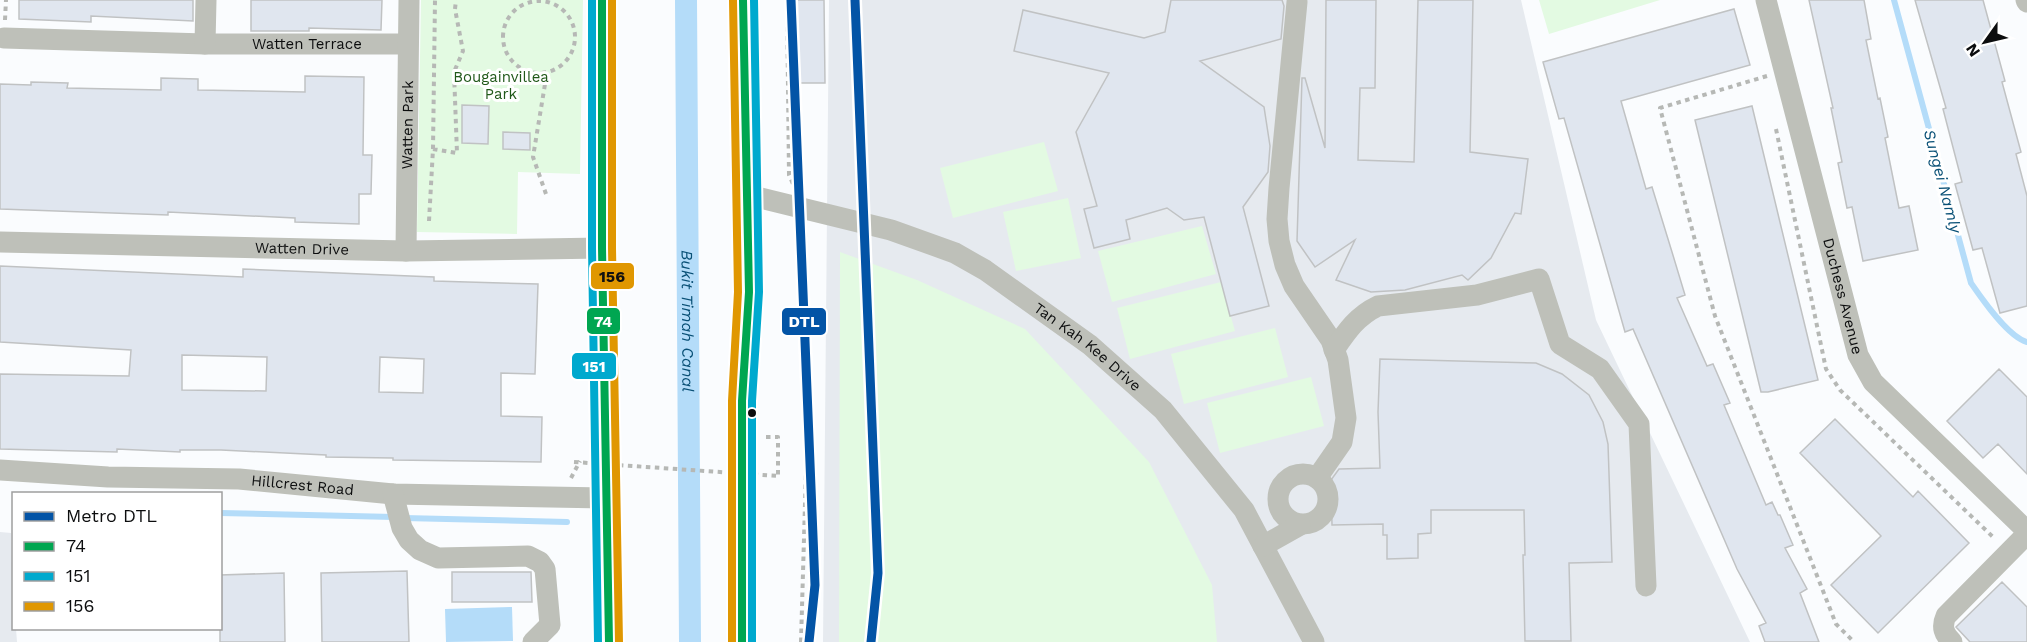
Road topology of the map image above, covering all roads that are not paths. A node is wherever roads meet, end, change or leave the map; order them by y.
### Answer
1 (206, 0) edge
2 (409, 0) edge
3 (602, 0) edge
4 (743, 0) edge
5 (1766, 0) edge
6 (1297, 2) dead end
7 (4, 38) dead end
8 (205, 44) junction
9 (408, 44) junction
10 (748, 195) junction
11 (0, 242) edge
12 (602, 248) junction
13 (406, 251) junction
14 (1334, 350) junction
15 (0, 470) edge
16 (1317, 478) junction
17 (1279, 490) junction
18 (605, 498) junction
19 (398, 510) junction
20 (1244, 510) junction
21 (1299, 525) junction
22 (2027, 532) edge
23 (1263, 546) junction
24 (1646, 586) dead end
25 (533, 642) edge
26 (609, 642) edge
27 (742, 642) edge
28 (1314, 642) edge
29 (1952, 642) edge

1 - 8 street
2 - 9 street, Watten Park
3 - 12 highway
4 - 10 highway
5 - 22 street, Duchess Avenue
6 - 14 street
7 - 8 street, Watten Terrace
8 - 9 street, Watten Terrace
9 - 13 street, Watten Park
10 - 20 street, Tan Kah Kee Drive
10 - 27 highway
11 - 13 street, Watten Drive
12 - 13 street, Watten Drive
12 - 18 highway
14 - 16 street
14 - 24 street
15 - 19 street, Hillcrest Road
16 - 17 street
16 - 21 street
17 - 20 street
17 - 21 street
18 - 19 street, Hillcrest Road
18 - 26 highway
19 - 25 street
20 - 23 street, Tan Kah Kee Drive
21 - 23 street
22 - 29 street
23 - 28 street, Tan Kah Kee Drive

